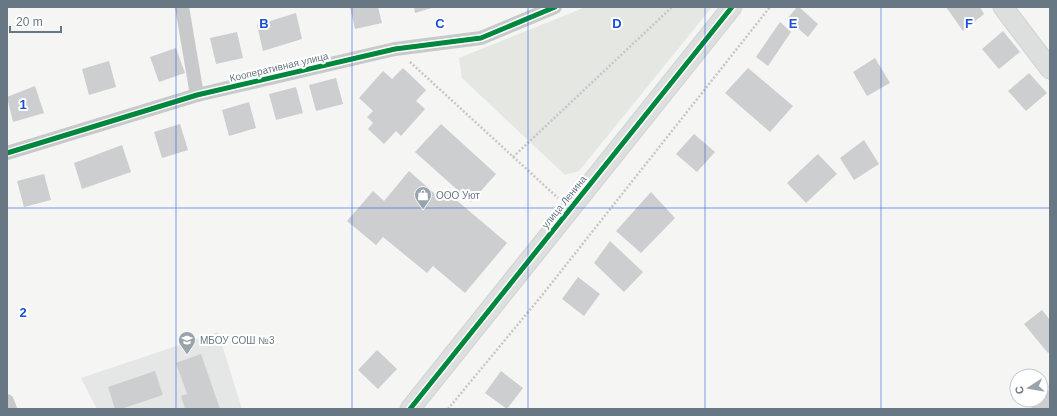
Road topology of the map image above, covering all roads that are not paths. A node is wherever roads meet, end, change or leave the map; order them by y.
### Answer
1 (182, 7) edge
2 (555, 7) edge
3 (732, 7) edge
4 (1003, 7) edge
5 (1050, 69) edge
6 (197, 95) junction
7 (7, 153) edge
8 (7, 401) edge
9 (10, 409) edge
10 (410, 409) edge

1 - 6 street
2 - 6 street, Кооперативная улица
3 - 10 street, улица Ленина
4 - 5 street
6 - 7 street, Кооперативная улица
8 - 9 street

